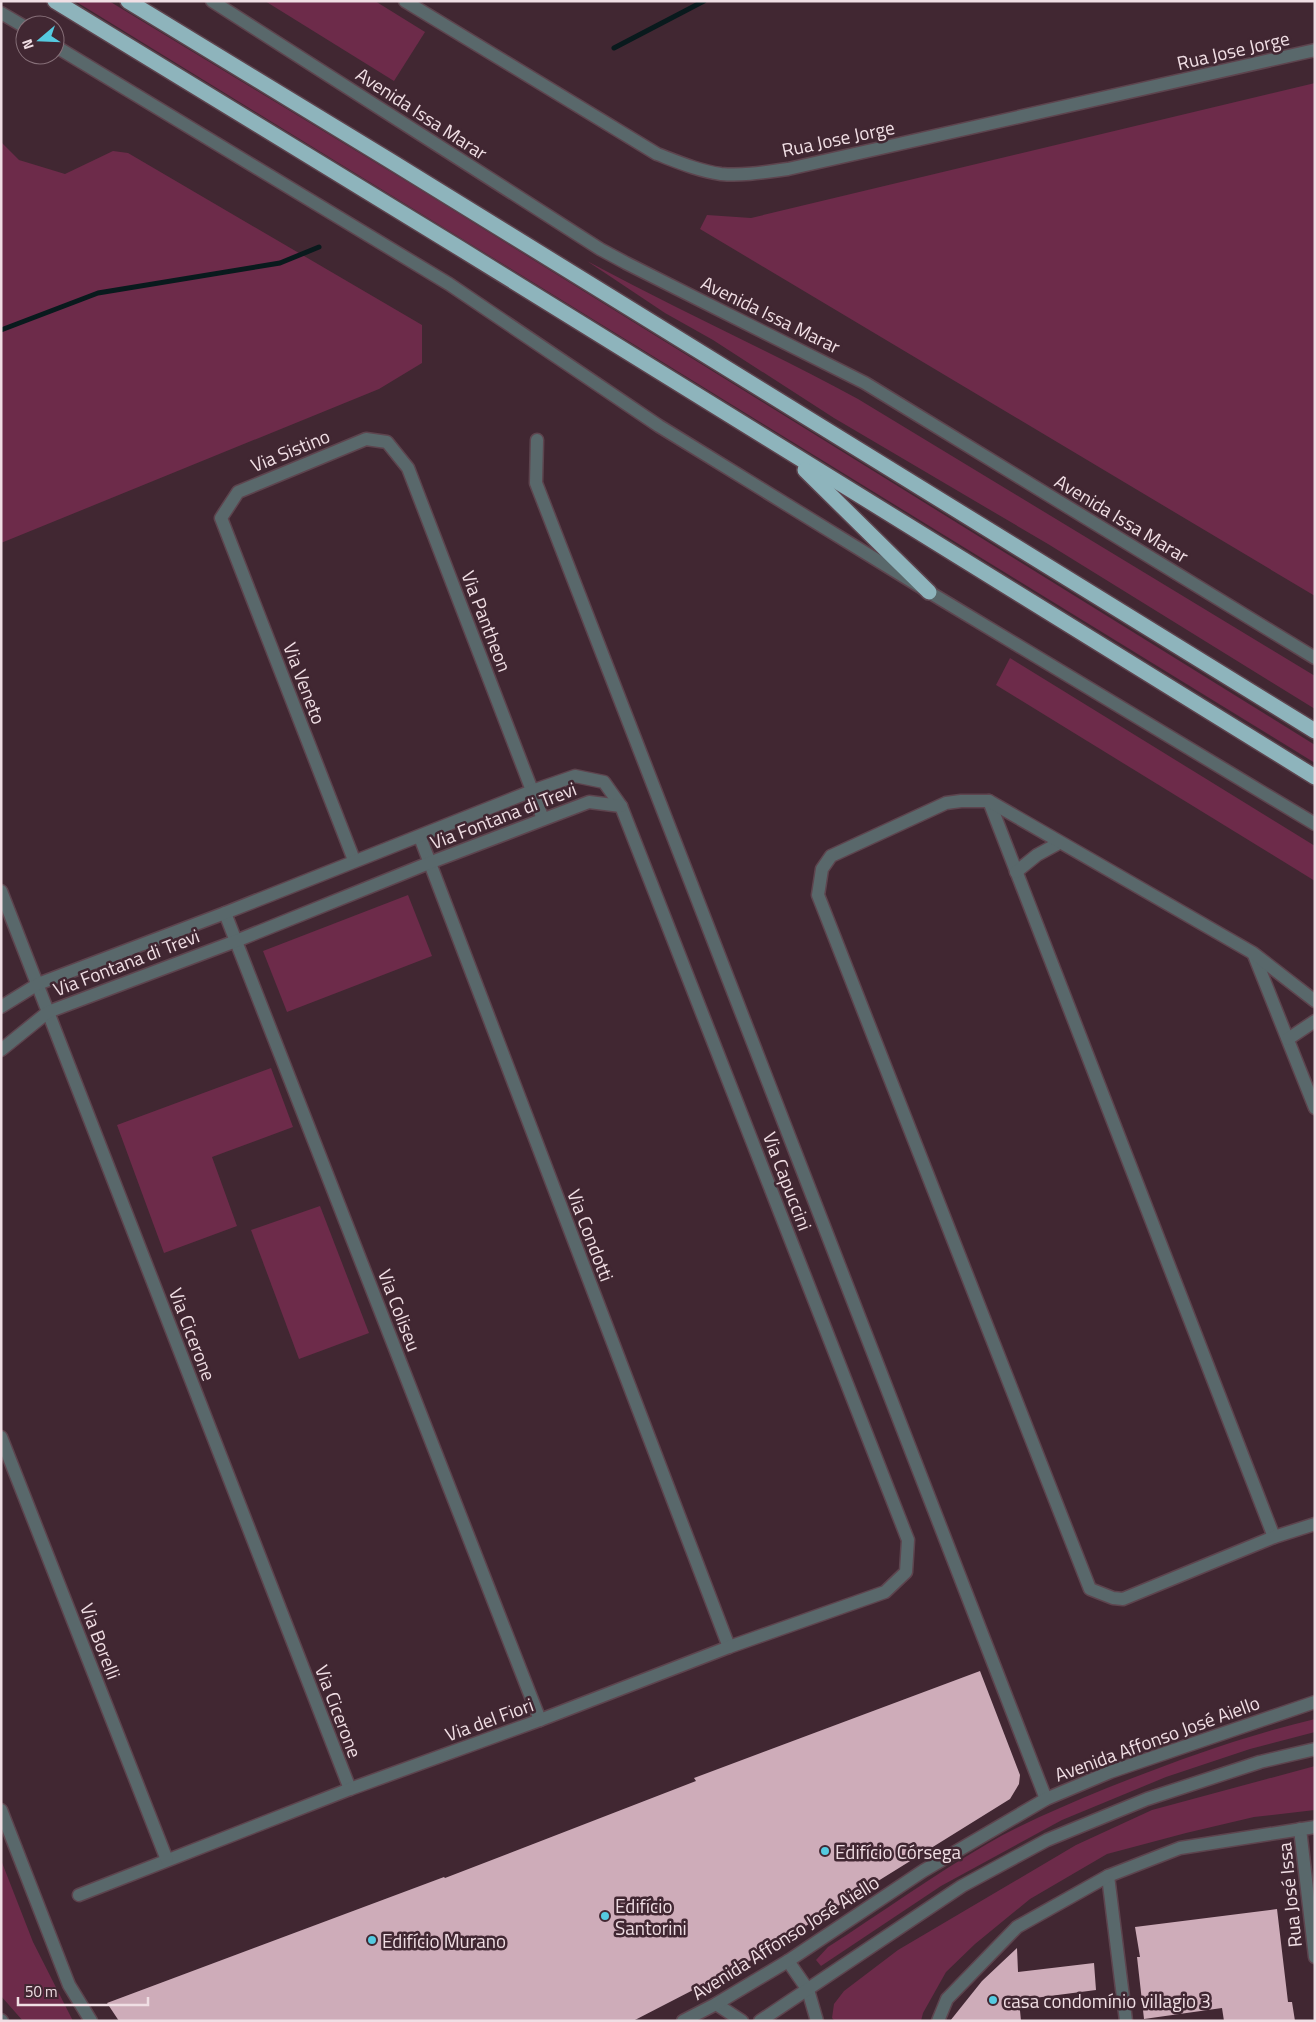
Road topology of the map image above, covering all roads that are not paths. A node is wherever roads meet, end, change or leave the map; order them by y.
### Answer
1 (55, 1) edge
2 (128, 1) edge
3 (212, 1) edge
4 (405, 1) edge
5 (1, 13) edge
6 (15, 22) edge
7 (1315, 50) edge
8 (65, 52) edge
9 (536, 440) dead end
10 (386, 442) joint
11 (786, 451) junction
12 (221, 518) joint
13 (929, 592) junction
14 (1315, 658) edge
15 (1315, 731) edge
16 (1315, 777) edge
17 (532, 791) junction
18 (989, 802) junction
19 (621, 806) junction
20 (543, 820) junction
21 (1315, 824) edge
22 (420, 837) junction
23 (1058, 843) junction
24 (354, 860) junction
25 (429, 863) junction
26 (1016, 872) junction
27 (1, 891) edge
28 (225, 913) junction
29 (236, 941) junction
30 (1253, 953) junction
31 (38, 984) junction
32 (1315, 1002) edge
33 (1, 1007) edge
34 (48, 1012) junction
35 (1315, 1021) edge
36 (1288, 1039) junction
37 (1, 1050) edge
38 (1315, 1108) edge
39 (1, 1437) edge
40 (1315, 1524) edge
41 (1274, 1537) junction
42 (906, 1572) joint
43 (729, 1647) junction
44 (1315, 1702) edge
45 (540, 1720) junction
46 (1315, 1749) edge
47 (350, 1789) junction
48 (1046, 1799) junction
49 (1, 1810) edge
50 (1315, 1827) edge
51 (1300, 1828) junction
52 (166, 1860) junction
53 (1108, 1876) junction
54 (80, 1896) dead end
55 (1315, 1958) edge
56 (788, 1961) junction
57 (808, 1990) junction
58 (716, 2004) junction
59 (91, 2021) edge
60 (684, 2021) edge
61 (742, 2021) edge
62 (760, 2021) edge
63 (817, 2021) edge
64 (938, 2021) edge
65 (1126, 2021) edge

1 - 11 highway
2 - 15 highway
3 - 14 street, Avenida Issa Marar
4 - 7 street, Rua Jose Jorge
5 - 6 street
8 - 13 street
9 - 48 street
10 - 12 street, Via Sistino
10 - 17 street, Via Pantheon
11 - 13 highway
11 - 16 highway
12 - 24 street, Via Veneto
13 - 21 street
17 - 19 street, Via Fontana di Trevi
17 - 20 street, Via Pantheon
17 - 22 street, Via Fontana di Trevi
18 - 23 street
18 - 26 street
18 - 41 street
19 - 20 street, Via Fontana di Trevi
19 - 42 street, Via Capuccini
20 - 25 street, Via Fontana di Trevi
22 - 24 street, Via Fontana di Trevi
22 - 25 street, Via Condotti
23 - 26 street
23 - 30 street
24 - 28 street, Via Fontana di Trevi
25 - 29 street, Via Fontana di Trevi
25 - 43 street, Via Condotti
26 - 41 street
27 - 31 street, Via Cicerone
28 - 29 street, Via Coliseu
28 - 31 street, Via Fontana di Trevi
29 - 34 street, Via Fontana di Trevi
29 - 45 street, Via Coliseu
30 - 32 street
30 - 36 street
31 - 33 street, Via Fontana di Trevi
31 - 34 street, Via Cicerone
34 - 37 street, Via Fontana di Trevi
34 - 47 street, Via Cicerone
35 - 36 street
36 - 38 street
39 - 52 street, Via Borelli
40 - 41 street
42 - 43 street, Via del Fiori
43 - 45 street, Via del Fiori
44 - 48 street, Avenida Affonso José Aiello
45 - 47 street, Via del Fiori
46 - 57 street
47 - 52 street, Via del Fiori
48 - 56 street, Avenida Affonso José Aiello
49 - 59 street
50 - 51 street
51 - 53 street
51 - 55 street, Rua José Issa
52 - 54 street, Via del Fiori
53 - 64 street
53 - 65 street
56 - 57 street
56 - 58 street, Avenida Affonso José Aiello
57 - 62 street
57 - 63 street
58 - 60 street, Avenida Affonso José Aiello
58 - 61 street

